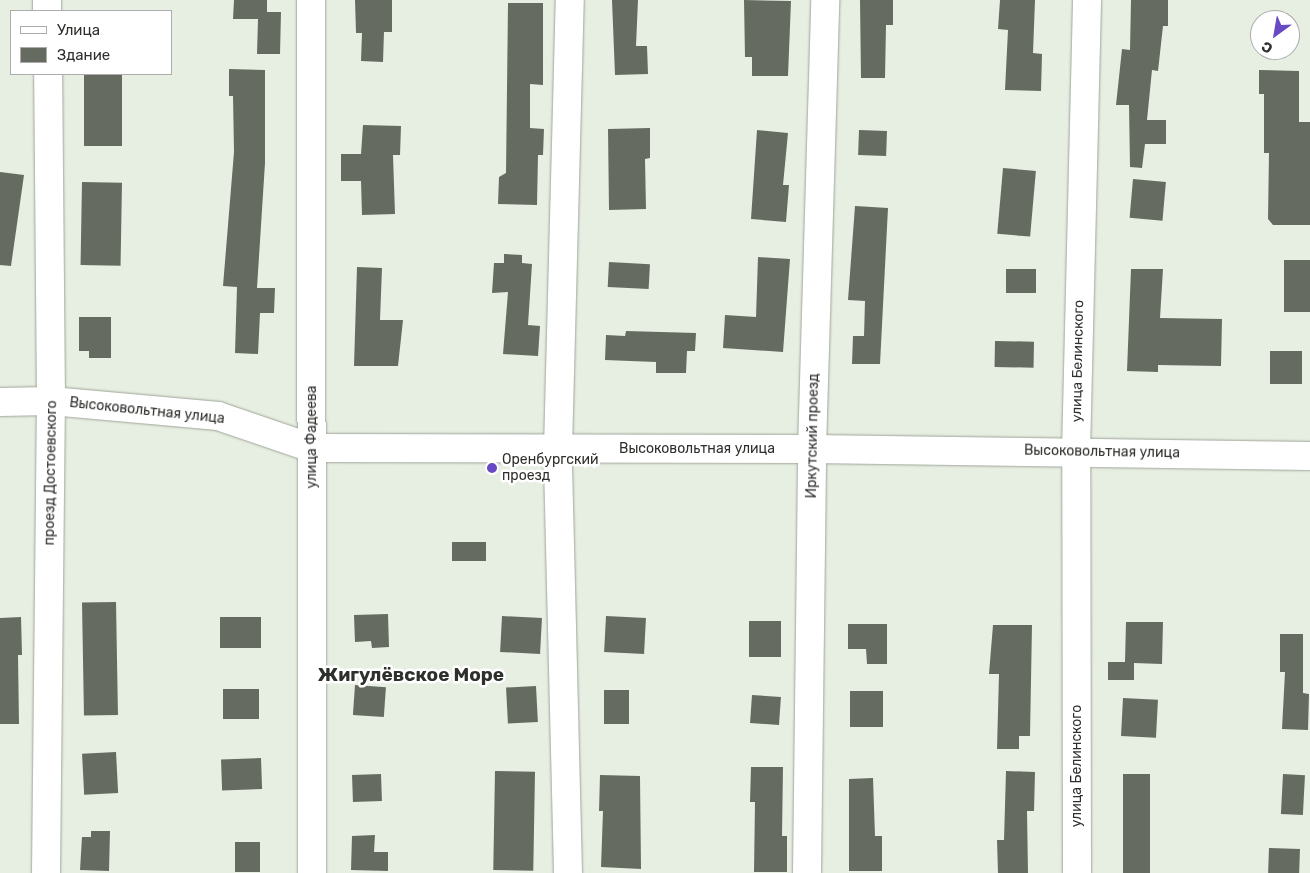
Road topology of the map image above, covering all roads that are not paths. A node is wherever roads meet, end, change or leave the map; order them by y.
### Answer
1 (311, 0) edge
2 (570, 0) edge
3 (825, 0) edge
4 (1087, 0) edge
5 (48, 75) edge
6 (51, 400) junction
7 (0, 402) edge
8 (312, 448) junction
9 (558, 449) junction
10 (812, 449) junction
11 (1076, 452) junction
12 (1310, 456) edge
13 (46, 873) edge
14 (312, 873) edge
15 (568, 873) edge
16 (807, 873) edge
17 (1077, 873) edge

1 - 8 street, улица Фадеева
2 - 9 street
3 - 10 street, Иркутский проезд
4 - 11 street, улица Белинского
5 - 6 street, проезд Достоевского
6 - 7 street, Высоковольтная улица
6 - 8 street, Высоковольтная улица
6 - 13 street, проезд Достоевского
8 - 9 street, Высоковольтная улица
8 - 14 street, улица Фадеева
9 - 10 street, Высоковольтная улица
9 - 15 street
10 - 11 street, Высоковольтная улица
10 - 16 street, Иркутский проезд
11 - 12 street, Высоковольтная улица
11 - 17 street, улица Белинского

